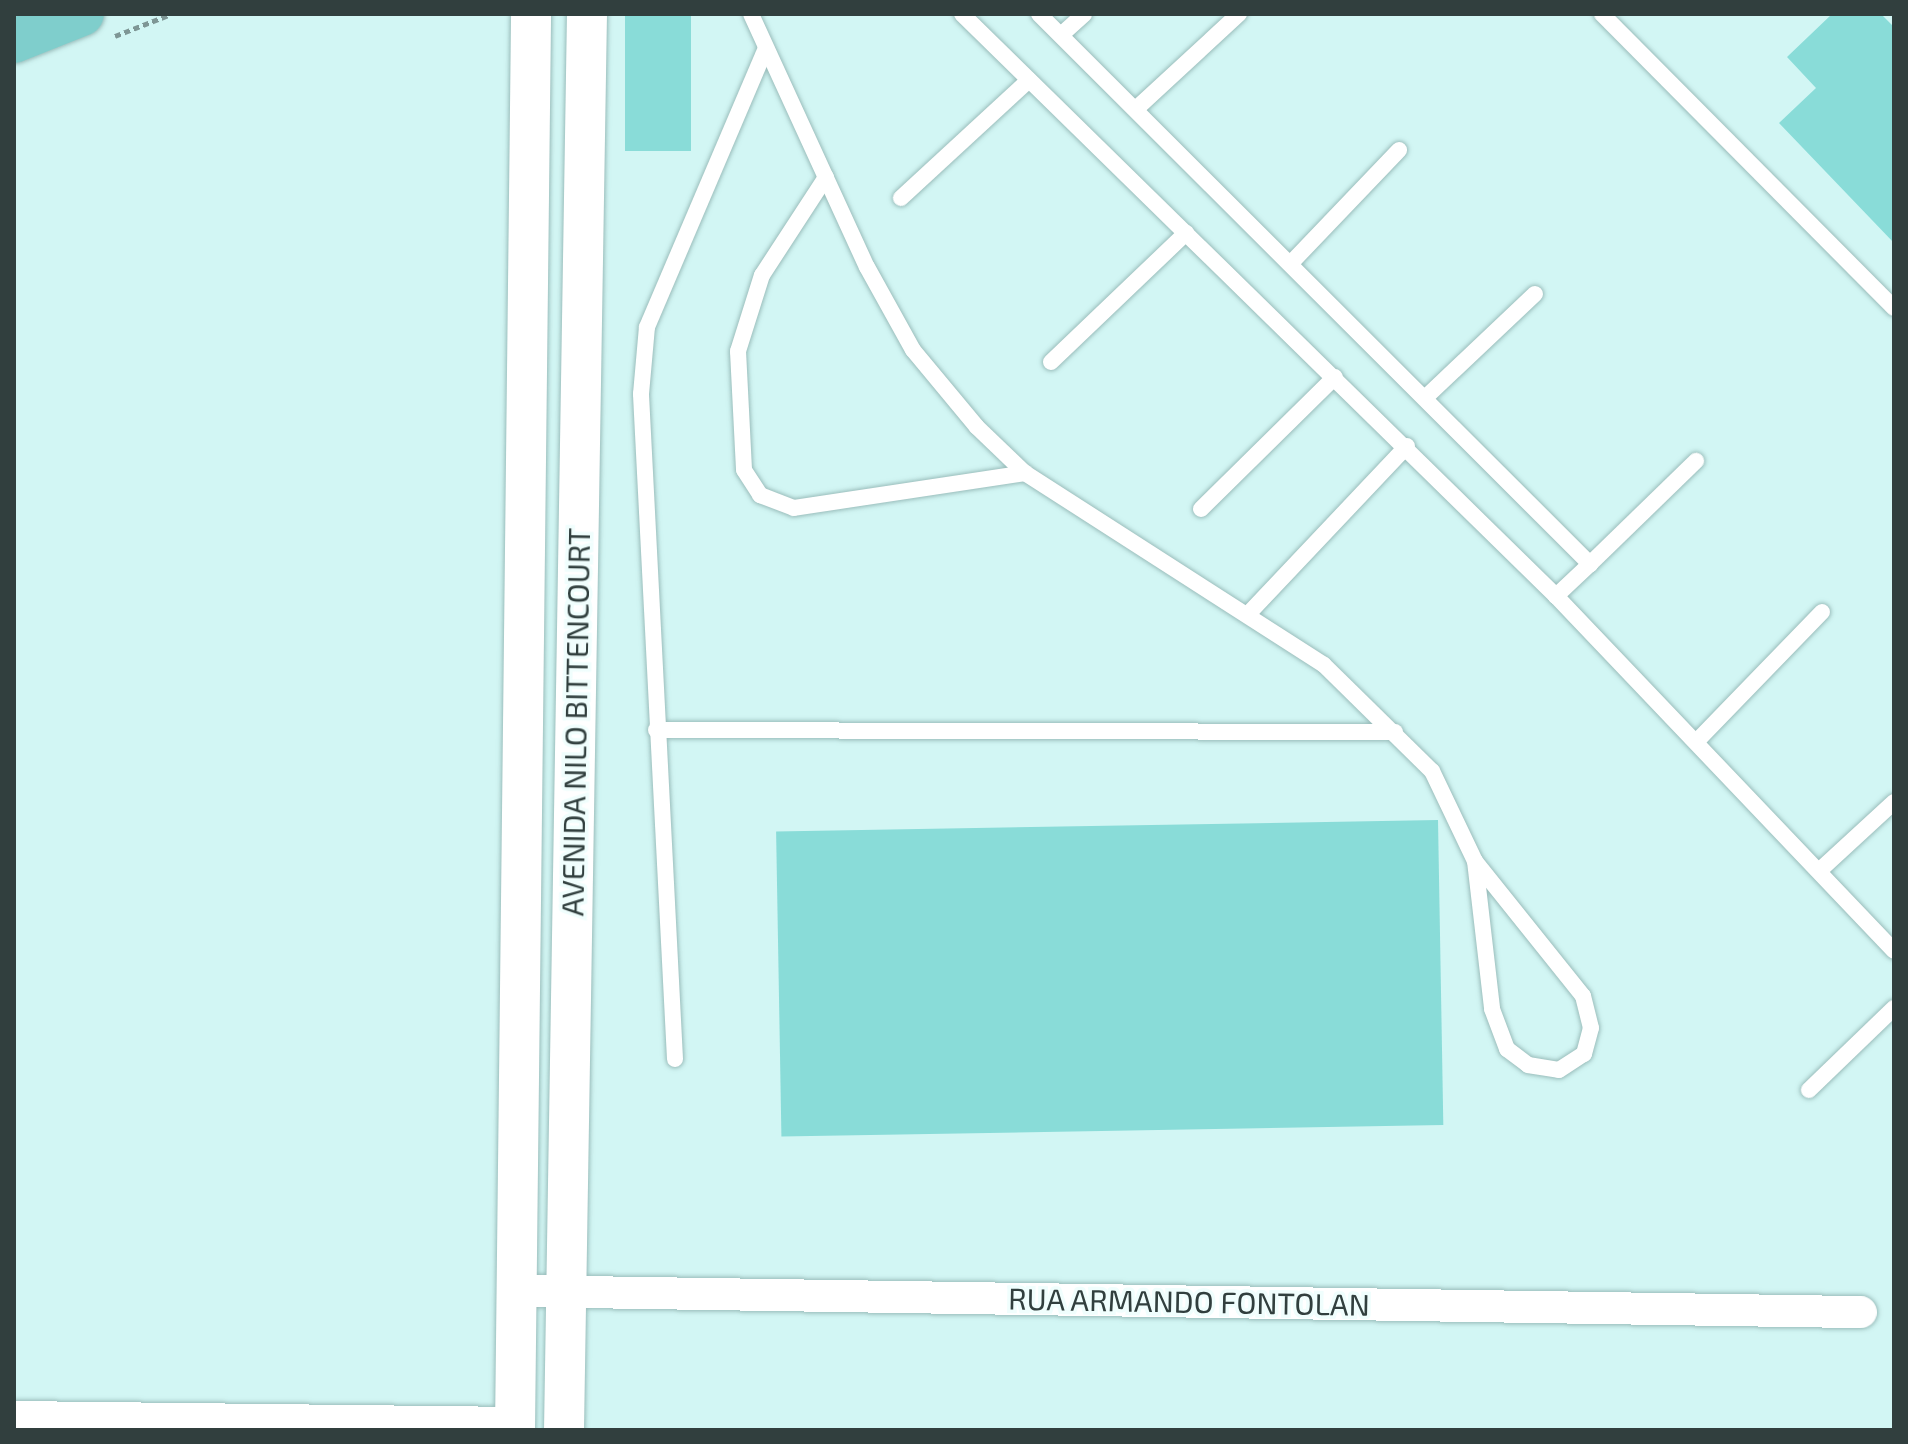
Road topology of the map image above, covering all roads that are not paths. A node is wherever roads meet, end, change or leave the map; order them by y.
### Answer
1 (82, 14) edge
2 (531, 14) edge
3 (587, 14) edge
4 (751, 14) edge
5 (1039, 14) edge
6 (1084, 14) edge
7 (1239, 14) edge
8 (1602, 14) edge
9 (965, 15) edge
10 (1061, 35) junction
11 (14, 41) edge
12 (766, 48) junction
13 (1029, 80) junction
14 (1137, 108) junction
15 (1399, 150) dead end
16 (826, 177) junction
17 (901, 198) dead end
18 (1186, 233) junction
19 (1292, 262) junction
20 (1535, 294) dead end
21 (1894, 308) edge
22 (1051, 362) dead end
23 (1335, 377) junction
24 (1426, 397) junction
25 (1407, 446) junction
26 (1696, 461) dead end
27 (1025, 473) junction
28 (1201, 509) dead end
29 (1590, 564) junction
30 (1556, 596) junction
31 (1251, 611) junction
32 (1822, 612) dead end
33 (656, 730) junction
34 (1395, 732) junction
35 (1696, 742) junction
36 (1894, 802) edge
37 (1475, 861) junction
38 (1819, 871) junction
39 (1894, 951) edge
40 (1894, 1008) edge
41 (675, 1059) dead end
42 (1809, 1090) dead end
43 (517, 1291) junction
44 (566, 1292) junction
45 (1861, 1312) dead end
46 (14, 1417) edge
47 (516, 1427) edge
48 (564, 1430) edge

1 - 11 main road
2 - 43 street, AVENIDA NILO BITTENCOURT
3 - 44 street, AVENIDA NILO BITTENCOURT
4 - 12 lane
5 - 10 lane
6 - 10 lane
7 - 14 lane
8 - 21 lane
9 - 13 lane
10 - 14 lane
12 - 16 lane
12 - 33 lane
13 - 17 lane
13 - 18 lane
14 - 19 lane
15 - 19 lane
16 - 27 lane
16 - 27 lane
18 - 22 lane
18 - 23 lane
19 - 24 lane
20 - 24 lane
23 - 25 lane
23 - 28 lane
24 - 29 lane
25 - 30 lane
25 - 31 lane
26 - 29 lane
27 - 31 lane
29 - 30 lane
30 - 35 lane
31 - 34 lane
32 - 35 lane
33 - 34 lane
33 - 41 lane
34 - 37 lane
35 - 38 lane
36 - 38 lane
37 - 37 lane
38 - 39 lane
40 - 42 lane
43 - 44 street, RUA ARMANDO FONTOLAN
43 - 47 street, AVENIDA NILO BITTENCOURT
44 - 45 street, RUA ARMANDO FONTOLAN
44 - 48 street, AVENIDA NILO BITTENCOURT
46 - 47 street

